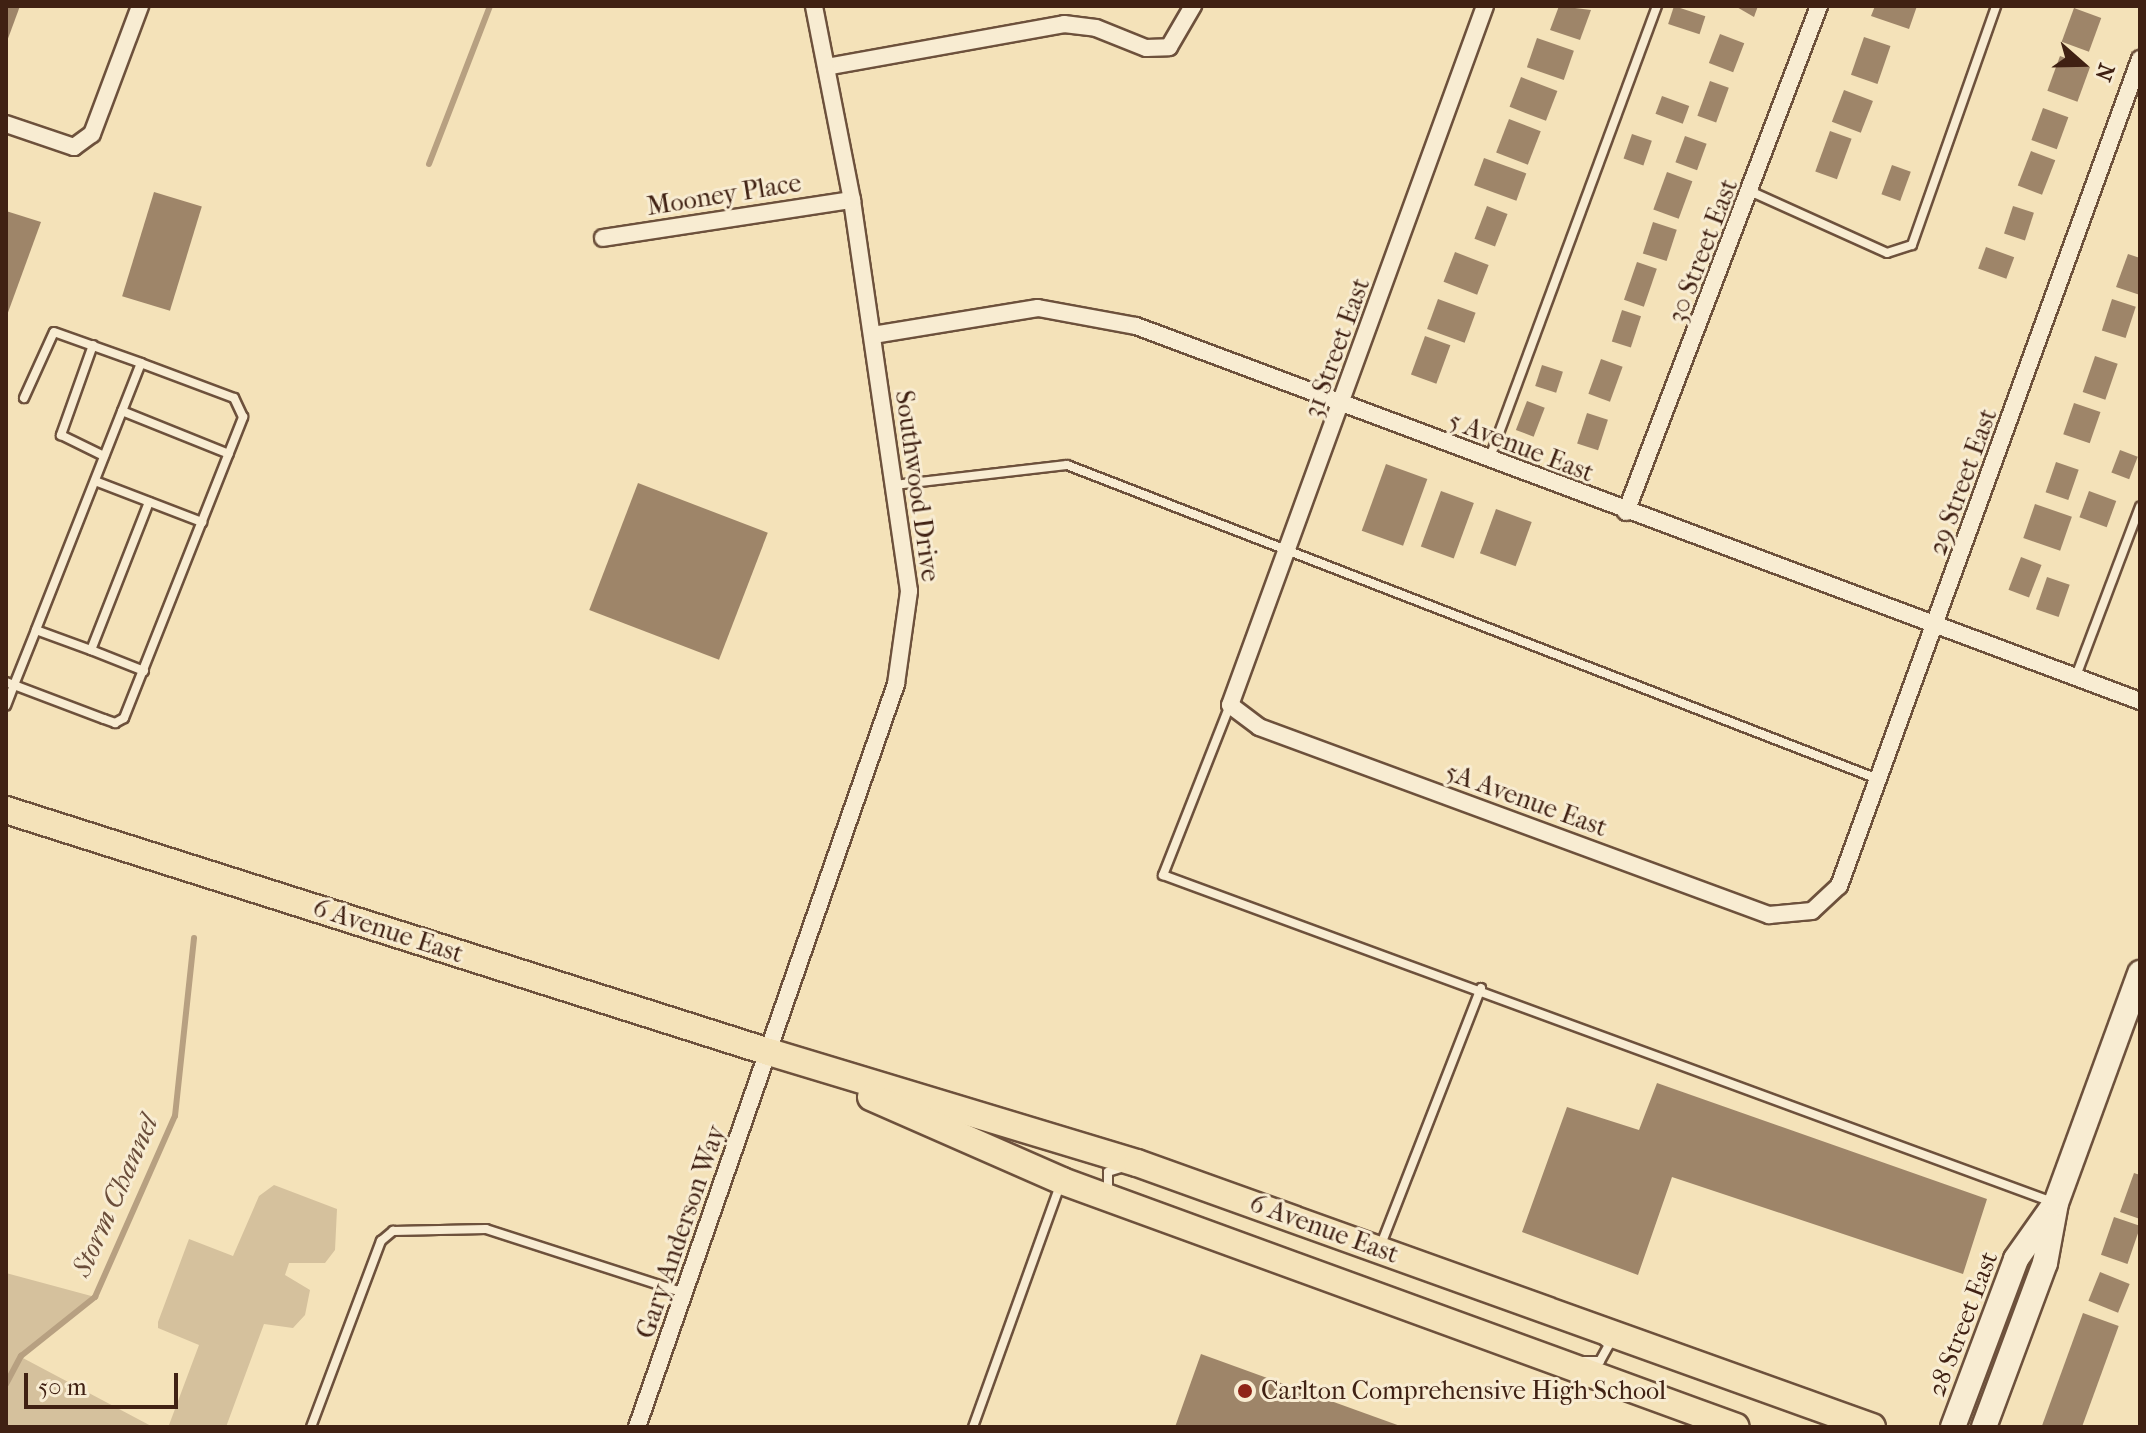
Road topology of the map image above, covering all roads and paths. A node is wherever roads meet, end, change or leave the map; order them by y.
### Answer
1 (140, 6) edge
2 (814, 6) edge
3 (1193, 6) edge
4 (1485, 6) edge
5 (1657, 6) edge
6 (1819, 6) edge
7 (1996, 6) edge
8 (2140, 59) edge
9 (826, 67) junction
10 (6, 124) edge
11 (1752, 192) junction
12 (852, 200) junction
13 (603, 238) dead end
14 (873, 335) junction
15 (93, 345) junction
16 (141, 363) junction
17 (24, 398) dead end
18 (1342, 406) junction
19 (122, 411) junction
20 (229, 454) junction
21 (104, 456) junction
22 (1488, 460) junction
23 (95, 481) junction
24 (894, 485) junction
25 (149, 502) junction
26 (2140, 507) edge
27 (1626, 512) junction
28 (202, 522) junction
29 (1287, 552) junction
30 (1937, 625) junction
31 (36, 630) junction
32 (91, 650) junction
33 (144, 671) junction
34 (2075, 677) junction
35 (10, 684) edge
36 (2140, 701) edge
37 (1230, 705) junction
38 (6, 706) edge
39 (1879, 780) junction
40 (6, 810) edge
41 (1812, 911) joint
42 (2140, 973) edge
43 (1481, 988) junction
44 (769, 1052) junction
45 (1137, 1163) junction
46 (1062, 1181) junction
47 (1108, 1198) junction
48 (2056, 1203) junction
49 (1380, 1248) junction
50 (685, 1293) junction
51 (1581, 1322) junction
52 (1555, 1362) junction
53 (311, 1427) edge
54 (637, 1427) edge
55 (973, 1427) edge
56 (1736, 1427) edge
57 (1872, 1427) edge
58 (1953, 1427) edge
59 (1984, 1427) edge

1 - 10 street
2 - 9 street, Southwood Drive
3 - 9 street
4 - 18 street, 31 Street East
5 - 22 lane
6 - 11 street, 30 Street East
7 - 11 lane
8 - 30 street, 29 Street East
9 - 12 street, Southwood Drive
11 - 27 street, 30 Street East
12 - 13 street, Mooney Place
12 - 14 street, Southwood Drive
14 - 18 street, 5 Avenue East
14 - 24 street, Southwood Drive
15 - 16 lane
15 - 17 lane
15 - 21 lane
16 - 19 lane
16 - 20 lane
18 - 22 street, 5 Avenue East
18 - 29 street, 31 Street East
19 - 20 lane
19 - 21 lane
20 - 28 lane
21 - 23 lane
22 - 27 street, 5 Avenue East
23 - 25 lane
23 - 31 lane
24 - 29 lane
24 - 44 street, Southwood Drive
25 - 28 lane
25 - 32 lane
26 - 34 lane
27 - 30 street, 5 Avenue East
28 - 33 lane
29 - 37 street, 31 Street East
29 - 39 lane
30 - 34 street, 5 Avenue East
30 - 39 street, 29 Street East
31 - 32 lane
31 - 35 lane
32 - 33 lane
33 - 35 lane
34 - 36 street, 5 Avenue East
35 - 38 lane
37 - 41 street, 5A Avenue East
37 - 43 lane
39 - 41 street, 29 Street East
40 - 44 main road, 6 Avenue East
42 - 48 street, 28 Street East
43 - 48 lane
43 - 49 lane
44 - 45 main road, 6 Avenue East
44 - 46 main road, 6 Avenue East
44 - 50 street, Gary Anderson Way
45 - 47 lane
45 - 49 main road, 6 Avenue East
46 - 47 main road, 6 Avenue East
46 - 55 lane
47 - 52 main road, 6 Avenue East
48 - 58 street, 28 Street East
48 - 59 street, 28 Street East
49 - 51 main road, 6 Avenue East
50 - 53 lane
50 - 54 street, Gary Anderson Way
51 - 52 lane
51 - 57 main road, 6 Avenue East
52 - 56 main road, 6 Avenue East

